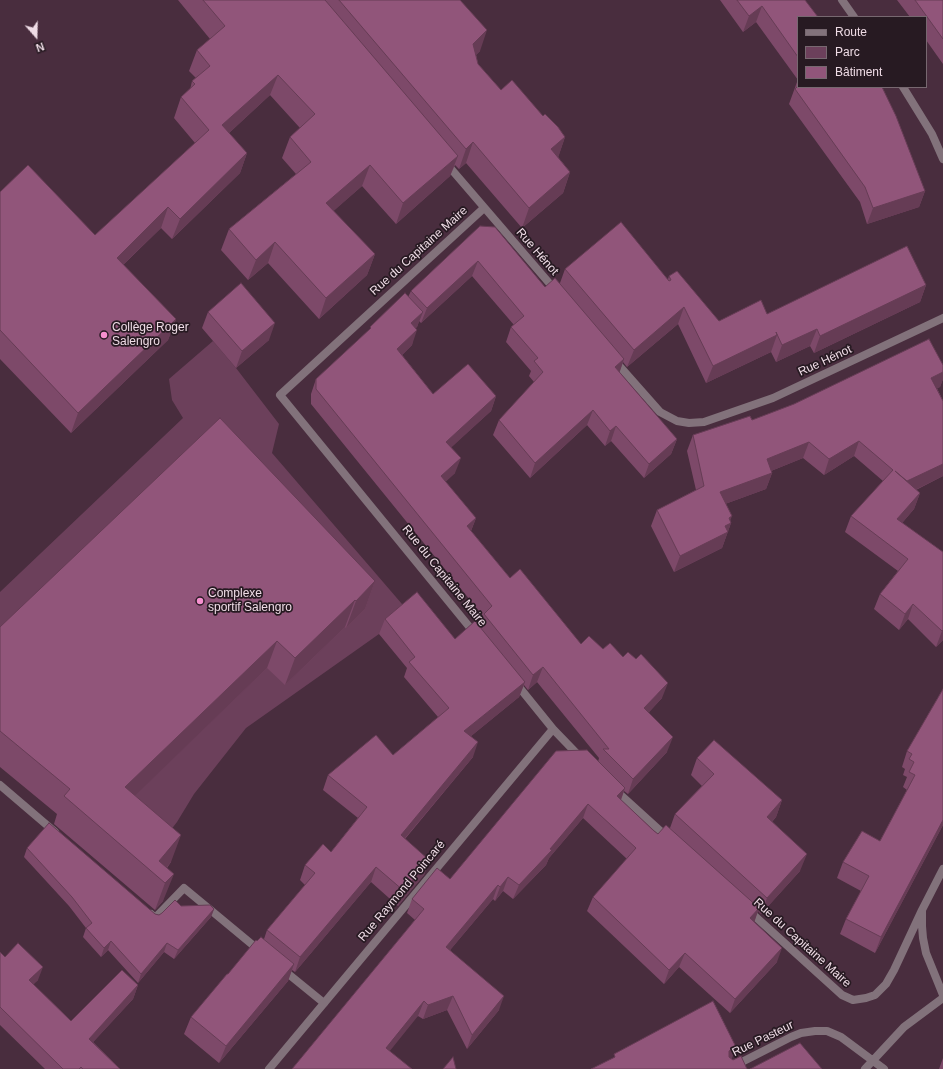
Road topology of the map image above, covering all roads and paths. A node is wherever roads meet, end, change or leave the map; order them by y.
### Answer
1 (842, 0) edge
2 (853, 16) edge
3 (904, 88) edge
4 (438, 154) edge
5 (943, 159) edge
6 (484, 208) junction
7 (562, 299) edge
8 (943, 318) edge
9 (609, 354) edge
10 (482, 642) edge
11 (507, 673) edge
12 (553, 729) junction
13 (588, 764) edge
14 (605, 781) edge
15 (0, 785) edge
16 (60, 836) edge
17 (674, 844) edge
18 (943, 869) edge
19 (743, 906) edge
20 (143, 908) edge
21 (922, 910) junction
22 (943, 997) edge
23 (324, 1003) junction
24 (872, 1060) junction
25 (269, 1069) edge
26 (728, 1069) edge
27 (865, 1069) edge
28 (884, 1069) edge

1 - 2 street
3 - 5 street
4 - 6 street, Rue Hénot
6 - 7 street, Rue Hénot
6 - 10 street, Rue du Capitaine Maire
8 - 9 street, Rue Hénot
11 - 12 street
12 - 13 street
12 - 23 street, Rue Raymond Poincaré
14 - 17 street
15 - 16 street
18 - 21 street
19 - 21 street, Rue du Capitaine Maire
20 - 23 street
21 - 22 street
22 - 24 street
23 - 25 street, Rue Raymond Poincaré
24 - 26 street, Rue Pasteur
24 - 27 street
24 - 28 street, Rue Pasteur

